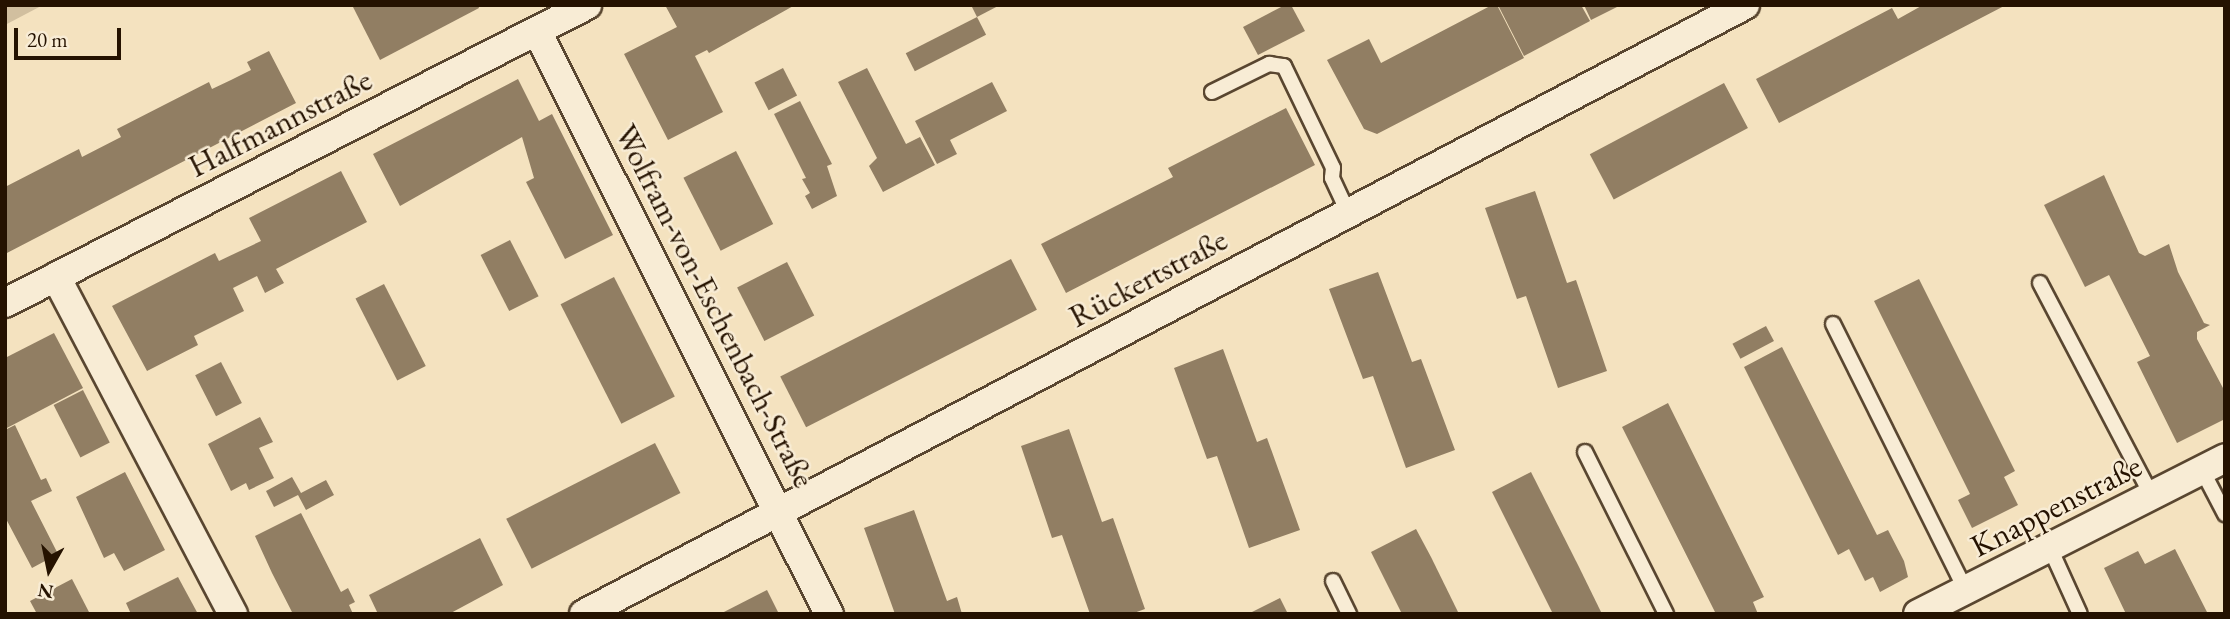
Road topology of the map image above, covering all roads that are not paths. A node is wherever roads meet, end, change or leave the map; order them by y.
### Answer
1 (587, 5) edge
2 (1745, 5) edge
3 (537, 31) junction
4 (1212, 92) dead end
5 (1348, 213) junction
6 (56, 276) junction
7 (2040, 283) dead end
8 (5, 303) edge
9 (1833, 324) dead end
10 (1585, 452) dead end
11 (2213, 464) edge
12 (2152, 496) junction
13 (779, 511) junction
14 (2225, 514) edge
15 (2050, 548) junction
16 (1333, 581) dead end
17 (1966, 591) junction
18 (233, 614) edge
19 (584, 614) edge
20 (829, 614) edge
21 (1349, 614) edge
22 (1666, 614) edge
23 (1918, 614) edge
24 (2080, 614) edge

1 - 3 street, Halfmannstraße
2 - 5 street, Rückertstraße
3 - 6 street, Halfmannstraße
3 - 13 street, Wolfram-von-Eschenbach-Straße
4 - 5 lane
5 - 13 street, Rückertstraße
6 - 8 street, Halfmannstraße
6 - 18 street
7 - 12 lane
9 - 17 lane
10 - 22 lane
11 - 12 street, Knappenstraße
11 - 14 lane
12 - 15 street, Knappenstraße
13 - 19 street, Rückertstraße
13 - 20 street, Wolfram-von-Eschenbach-Straße
15 - 17 street, Knappenstraße
15 - 24 lane
16 - 21 lane
17 - 23 street, Knappenstraße

